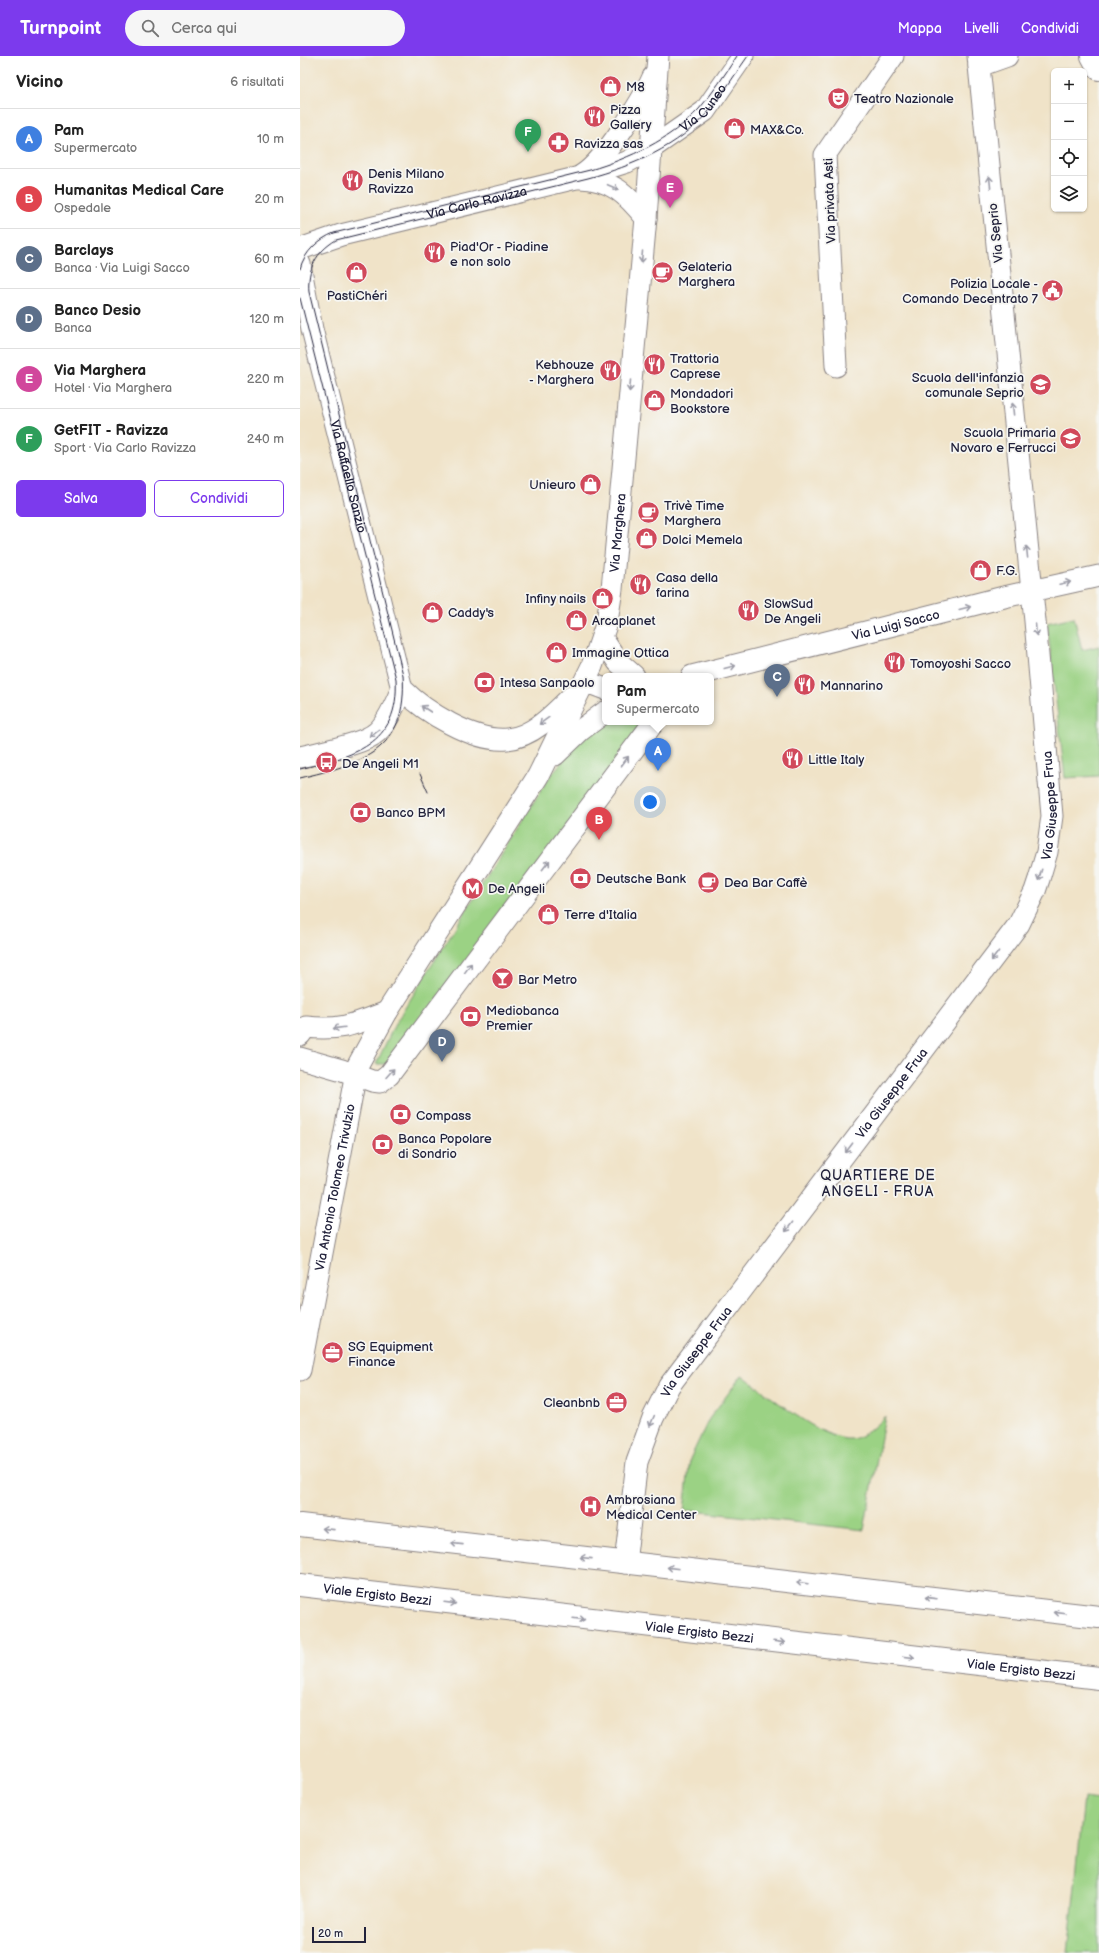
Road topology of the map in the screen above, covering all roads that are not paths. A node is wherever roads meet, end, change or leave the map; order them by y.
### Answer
1 (726, 56) edge
2 (743, 56) edge
3 (893, 56) edge
4 (1007, 56) edge
5 (1092, 56) edge
6 (979, 61) edge
7 (657, 62) edge
8 (1099, 68) edge
9 (718, 91) junction
10 (652, 148) junction
11 (576, 178) junction
12 (646, 218) junction
13 (300, 250) edge
14 (300, 264) edge
15 (836, 366) dead end
16 (1099, 576) edge
17 (1031, 591) junction
18 (602, 638) junction
19 (631, 673) edge
20 (704, 673) edge
21 (583, 685) junction
22 (602, 688) edge
23 (402, 689) junction
24 (602, 714) edge
25 (652, 725) edge
26 (300, 757) edge
27 (538, 776) junction
28 (387, 1012) junction
29 (303, 1031) edge
30 (300, 1058) edge
31 (356, 1075) junction
32 (300, 1370) edge
33 (300, 1525) edge
34 (625, 1563) junction
35 (300, 1585) edge
36 (1099, 1617) edge
37 (1099, 1678) edge

1 - 9 street
2 - 9 street, Via Cuneo
3 - 15 street, Via privata Asti
4 - 6 street
5 - 8 main road
17 -> 6 street, Via Seprio
7 - 10 street, Via Marghera
7 - 11 street, Via Marghera
9 - 10 street, Via Cuneo
10 - 11 street, Via Carlo Ravizza
10 - 12 street, Via Marghera
11 -> 12 street
11 - 13 street, Via Carlo Ravizza
12 -> 18 street, Via Marghera
14 - 23 street, Via Raffaello Sanzio
17 -> 16 street, Via Luigi Sacco
20 -> 17 street, Via Luigi Sacco
17 -> 34 street, Via Giuseppe Frua
18 - 19 street
18 - 21 street, Via Marghera
21 - 22 street
21 -> 23 street
21 - 27 street, Via Marghera
23 -> 26 street
24 - 27 street
31 -> 25 street
27 - 28 street, Via Antonio Tolomeo Trivulzio
28 -> 29 street
28 - 31 street, Via Antonio Tolomeo Trivulzio
30 - 31 street
31 - 32 street, Via Antonio Tolomeo Trivulzio
34 -> 33 main road
36 -> 34 main road
35 -> 37 main road, Viale Ergisto Bezzi

